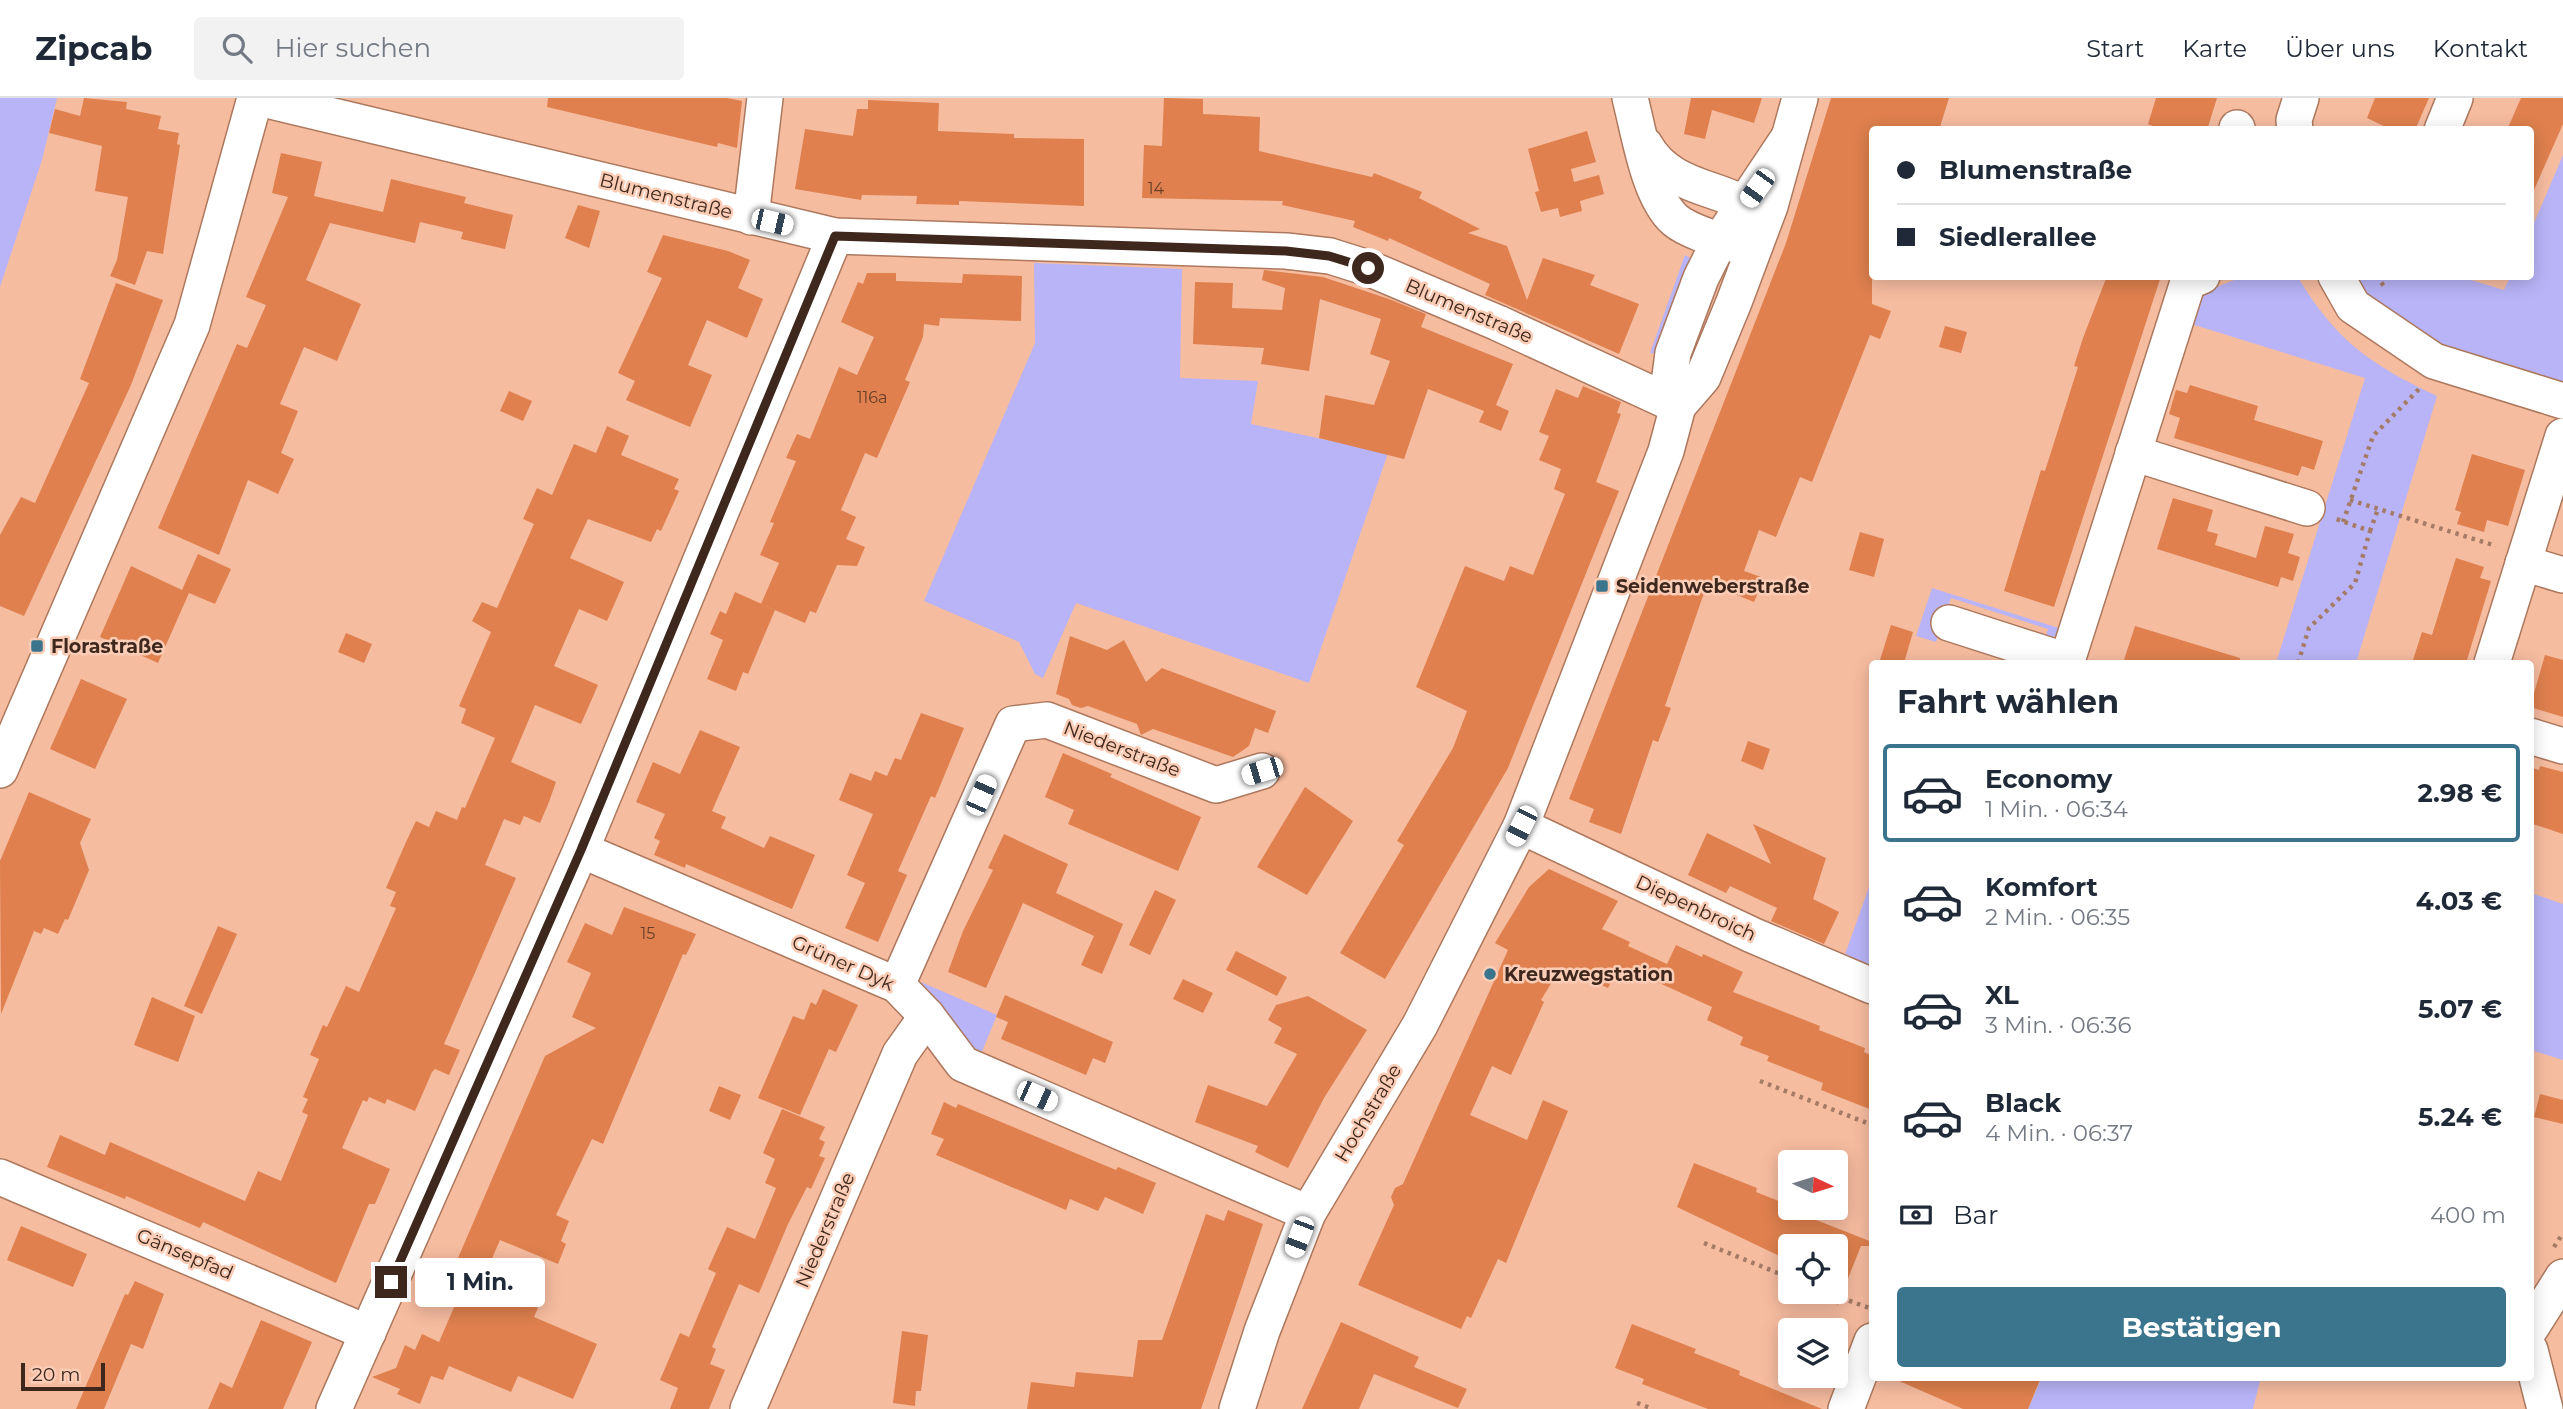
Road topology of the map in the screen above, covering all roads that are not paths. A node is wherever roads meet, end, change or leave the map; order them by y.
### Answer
1 (257, 98) edge
2 (765, 98) edge
3 (1630, 98) edge
4 (1800, 98) edge
5 (2301, 98) edge
6 (2455, 98) edge
7 (2295, 126) edge
8 (2444, 126) edge
9 (1641, 139) junction
10 (751, 217) junction
11 (1754, 217) junction
12 (835, 236) junction
13 (1719, 242) junction
14 (2192, 280) edge
15 (2338, 280) edge
16 (2563, 401) edge
17 (1678, 406) junction
18 (2563, 436) edge
19 (2133, 453) junction
20 (2307, 508) dead end
21 (2524, 559) junction
22 (2563, 575) edge
23 (1949, 623) dead end
24 (2061, 660) edge
25 (2068, 660) edge
26 (2493, 660) edge
27 (2534, 737) edge
28 (2563, 746) edge
29 (0, 770) edge
30 (1262, 771) dead end
31 (1521, 826) junction
32 (581, 850) junction
33 (897, 985) junction
34 (1869, 985) edge
35 (927, 1016) junction
36 (0, 1177) edge
37 (1308, 1213) junction
38 (2563, 1277) edge
39 (2534, 1323) edge
40 (368, 1333) junction
41 (1869, 1349) edge
42 (2534, 1365) edge
43 (334, 1409) edge
44 (748, 1409) edge
45 (1237, 1409) edge
46 (1846, 1409) edge
47 (2546, 1409) edge

1 - 10 street, Blumenstraße
1 - 29 street
2 - 10 street
3 - 9 street
4 - 11 street
5 - 7 street
6 - 8 street
9 - 11 street
9 - 13 street
10 - 12 street, Blumenstraße
11 - 13 street
11 - 17 street
12 - 17 street, Blumenstraße
12 - 32 street
13 - 17 street
14 - 19 street
15 - 16 street
17 - 31 street, Hochstraße
18 - 21 street
19 - 20 street
19 - 25 street
21 - 22 street
21 - 26 street
23 - 24 street
27 - 28 street
30 - 33 street, Niederstraße
31 - 34 street, Diepenbroich
31 - 37 street, Hochstraße
32 - 33 street, Grüner Dyk
32 - 40 street
33 - 35 street, Grüner Dyk
35 - 37 street, Grüner Dyk
35 - 44 street, Niederstraße
36 - 40 street, Gänsepfad
37 - 45 street, Hochstraße
38 - 39 street
40 - 43 street
41 - 46 street
42 - 47 street

